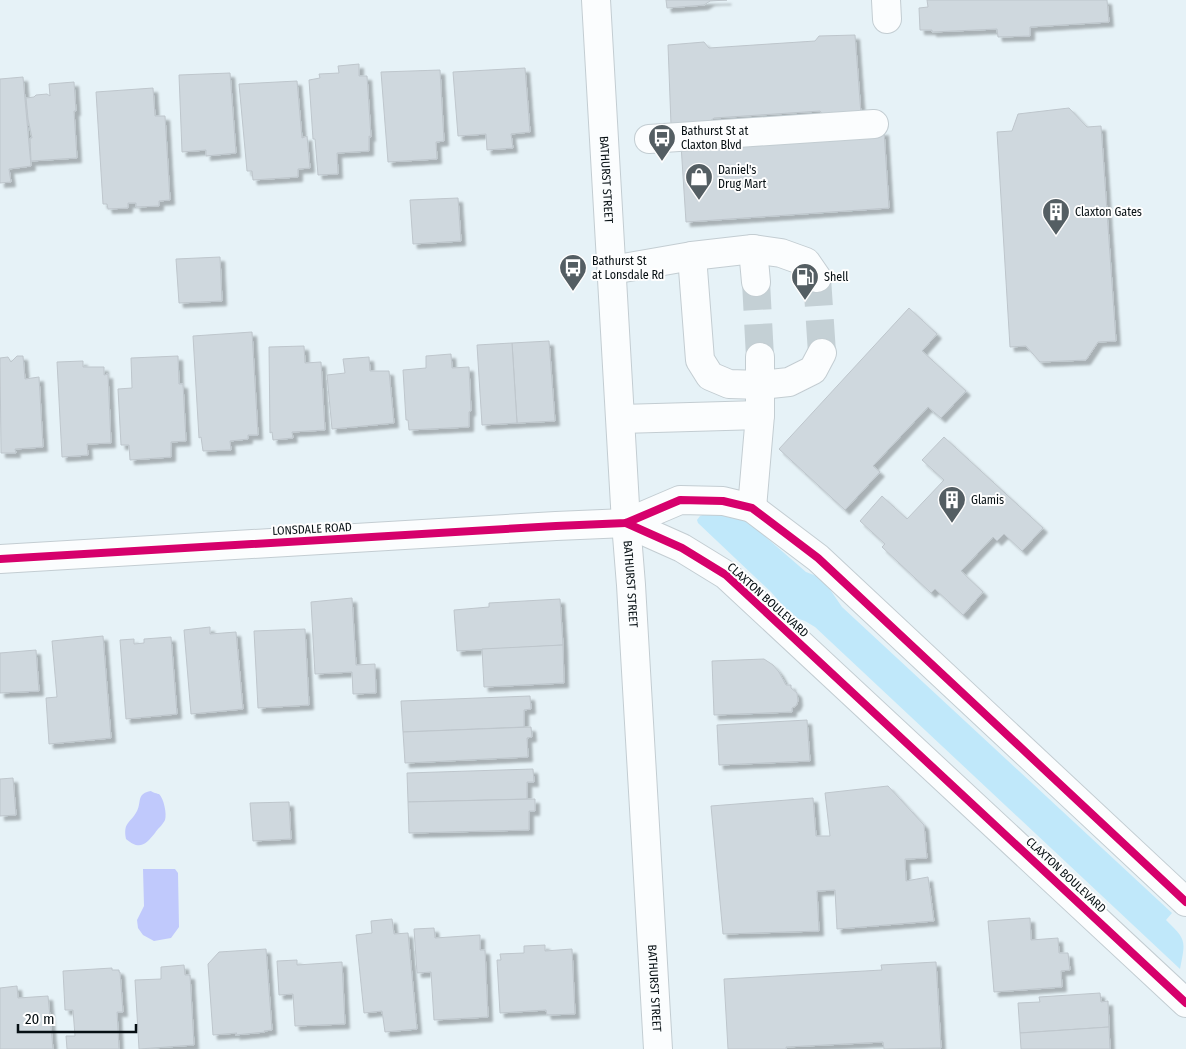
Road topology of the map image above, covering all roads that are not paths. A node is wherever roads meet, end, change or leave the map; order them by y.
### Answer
1 (596, 0) edge
2 (874, 124) dead end
3 (649, 139) dead end
4 (753, 249) junction
5 (692, 256) junction
6 (612, 270) junction
7 (818, 278) tunnel mouth
8 (756, 282) tunnel mouth
9 (822, 353) tunnel mouth
10 (760, 357) tunnel mouth
11 (761, 385) junction
12 (760, 415) junction
13 (620, 419) junction
14 (752, 508) junction
15 (626, 523) junction
16 (0, 559) edge
17 (1186, 902) edge
18 (1186, 1003) edge
19 (658, 1049) edge

1 - 6 street, BATHURST STREET
2 - 3 street
4 - 5 street
4 - 7 street
4 - 8 street
5 - 6 street
5 - 11 street
6 - 13 street, BATHURST STREET
9 - 11 street
10 - 11 street
11 - 12 street
12 - 13 street
12 - 14 street
13 - 15 street, BATHURST STREET
14 - 15 street
14 - 17 street
15 - 16 street, LONSDALE ROAD
15 - 18 street, CLAXTON BOULEVARD
15 - 19 street, BATHURST STREET

